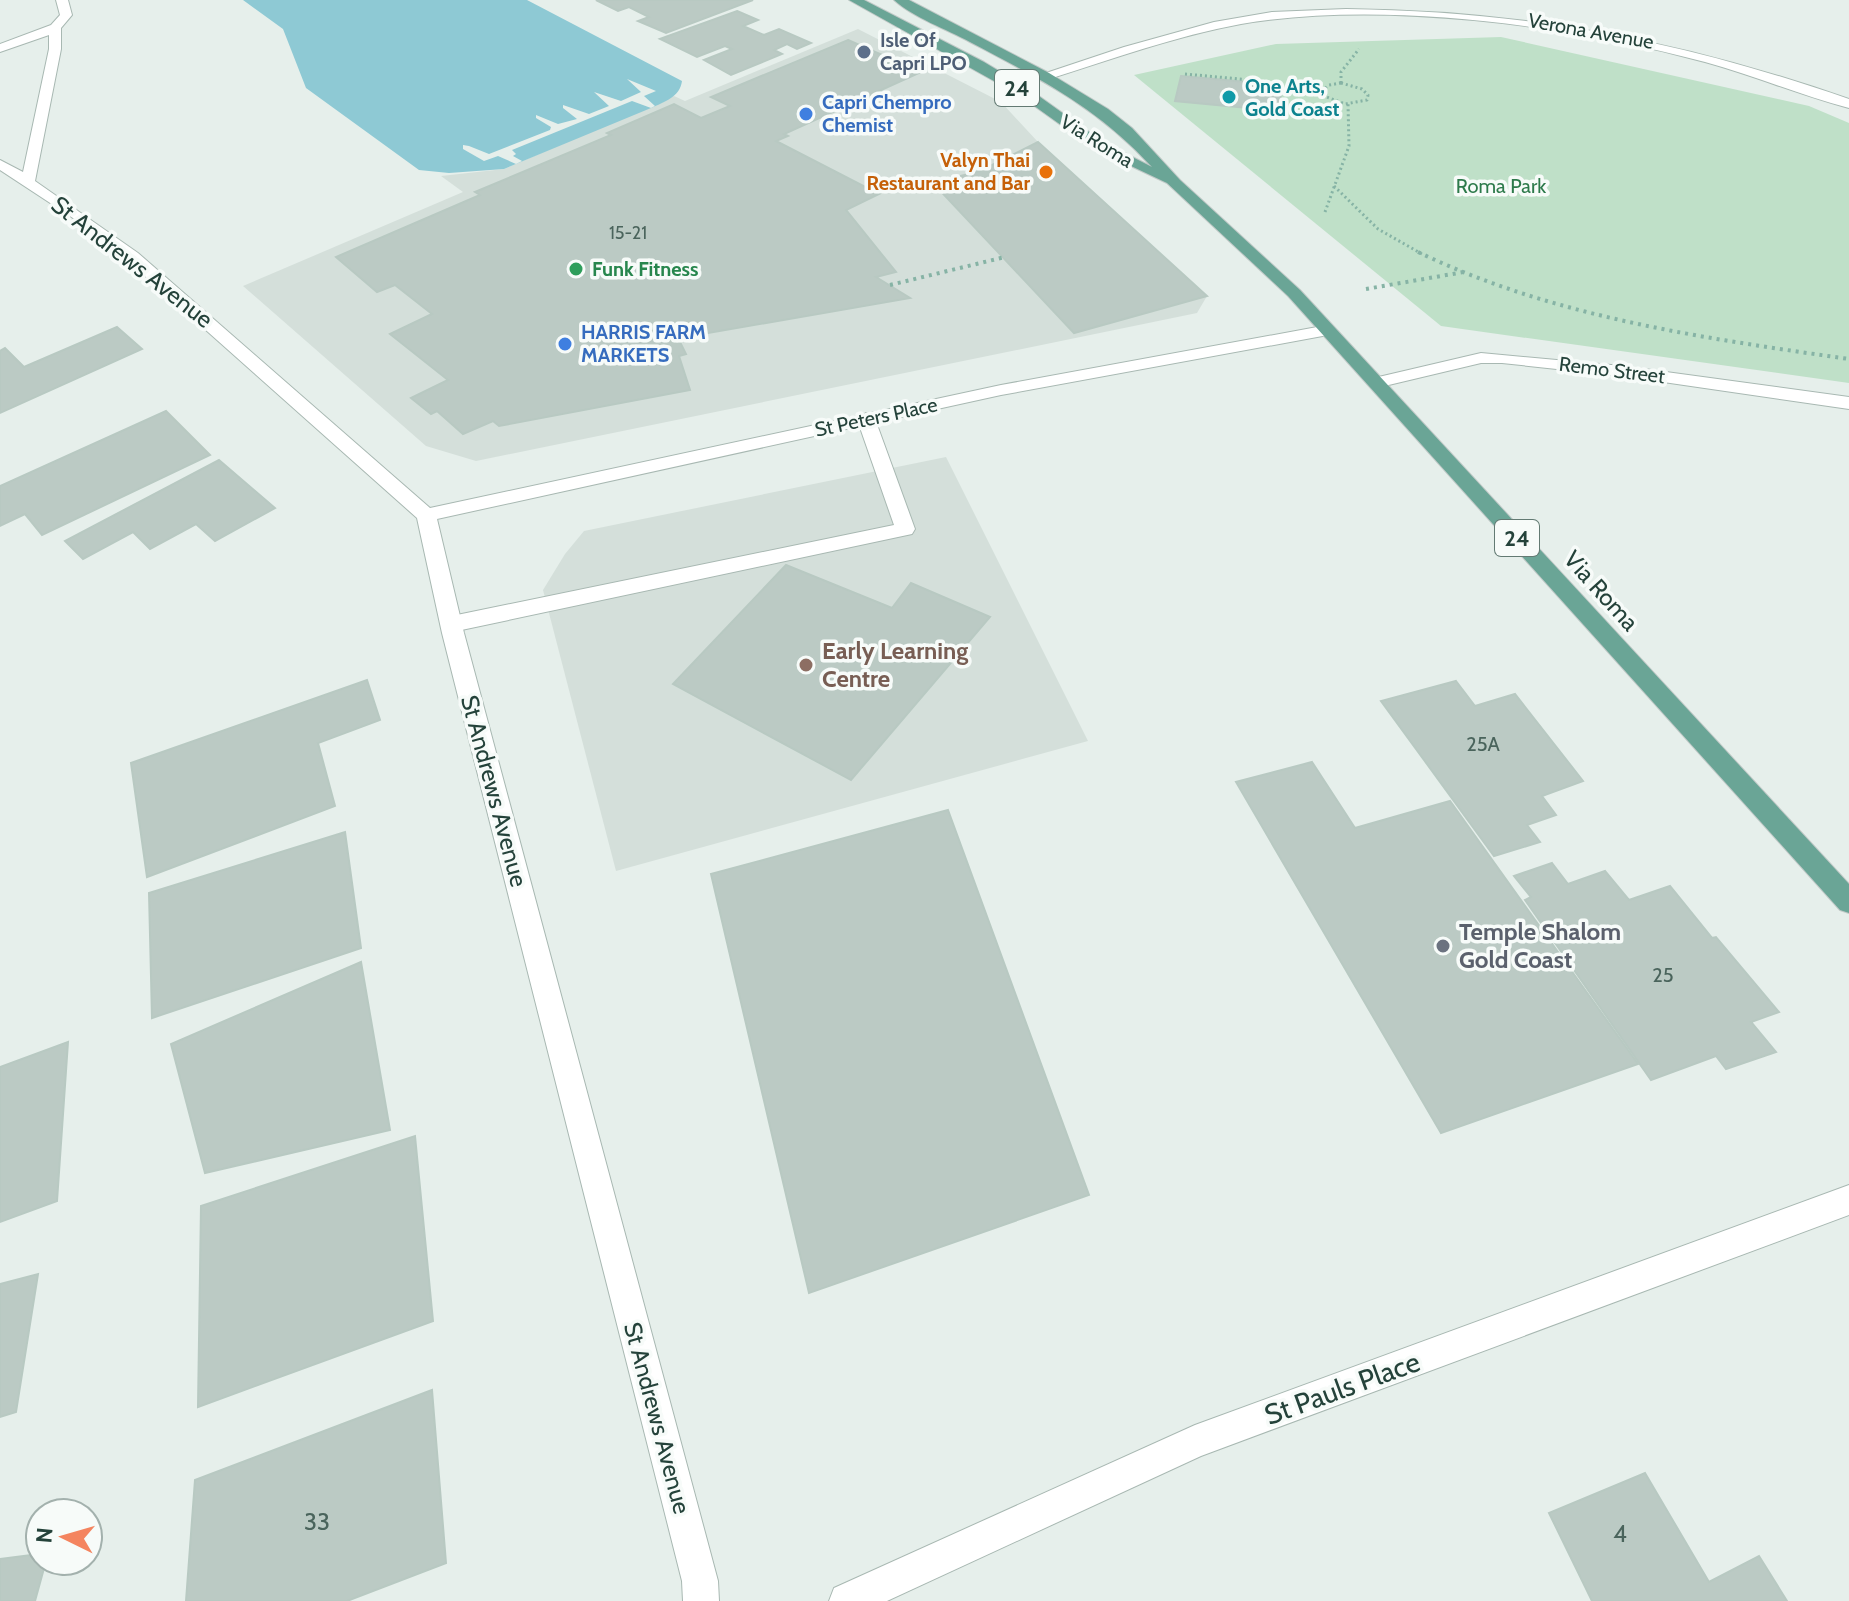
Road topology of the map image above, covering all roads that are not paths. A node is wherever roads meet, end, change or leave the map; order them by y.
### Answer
1 (62, 0) edge
2 (855, 0) edge
3 (900, 0) edge
4 (1482, 7) edge
5 (55, 28) junction
6 (0, 48) edge
7 (1044, 76) junction
8 (1849, 104) edge
9 (0, 164) edge
10 (28, 181) junction
11 (1175, 183) junction
12 (1328, 330) junction
13 (1376, 383) junction
14 (1849, 403) edge
15 (866, 419) junction
16 (426, 515) junction
17 (452, 624) junction
18 (1849, 902) edge
19 (1849, 1200) edge
20 (701, 1601) edge
21 (847, 1601) edge

1 - 5 street
2 - 11 main road, Via Roma / 24
3 - 7 main road, Via Roma / 24
4 - 7 street, Verona Avenue
4 - 8 street, Verona Avenue
5 - 6 street
5 - 10 street
7 - 11 main road, Via Roma / 24
9 - 10 street, St Andrews Avenue
10 - 16 street, St Andrews Avenue
11 - 12 main road, Via Roma / 24
12 - 13 main road, Via Roma / 24
12 - 15 street, St Peters Place
13 - 14 street, Remo Street
13 - 18 main road, Via Roma / 24
15 - 16 street, St Peters Place
15 - 17 street
16 - 17 street, St Andrews Avenue
17 - 20 street, St Andrews Avenue
19 - 21 street, St Pauls Place

